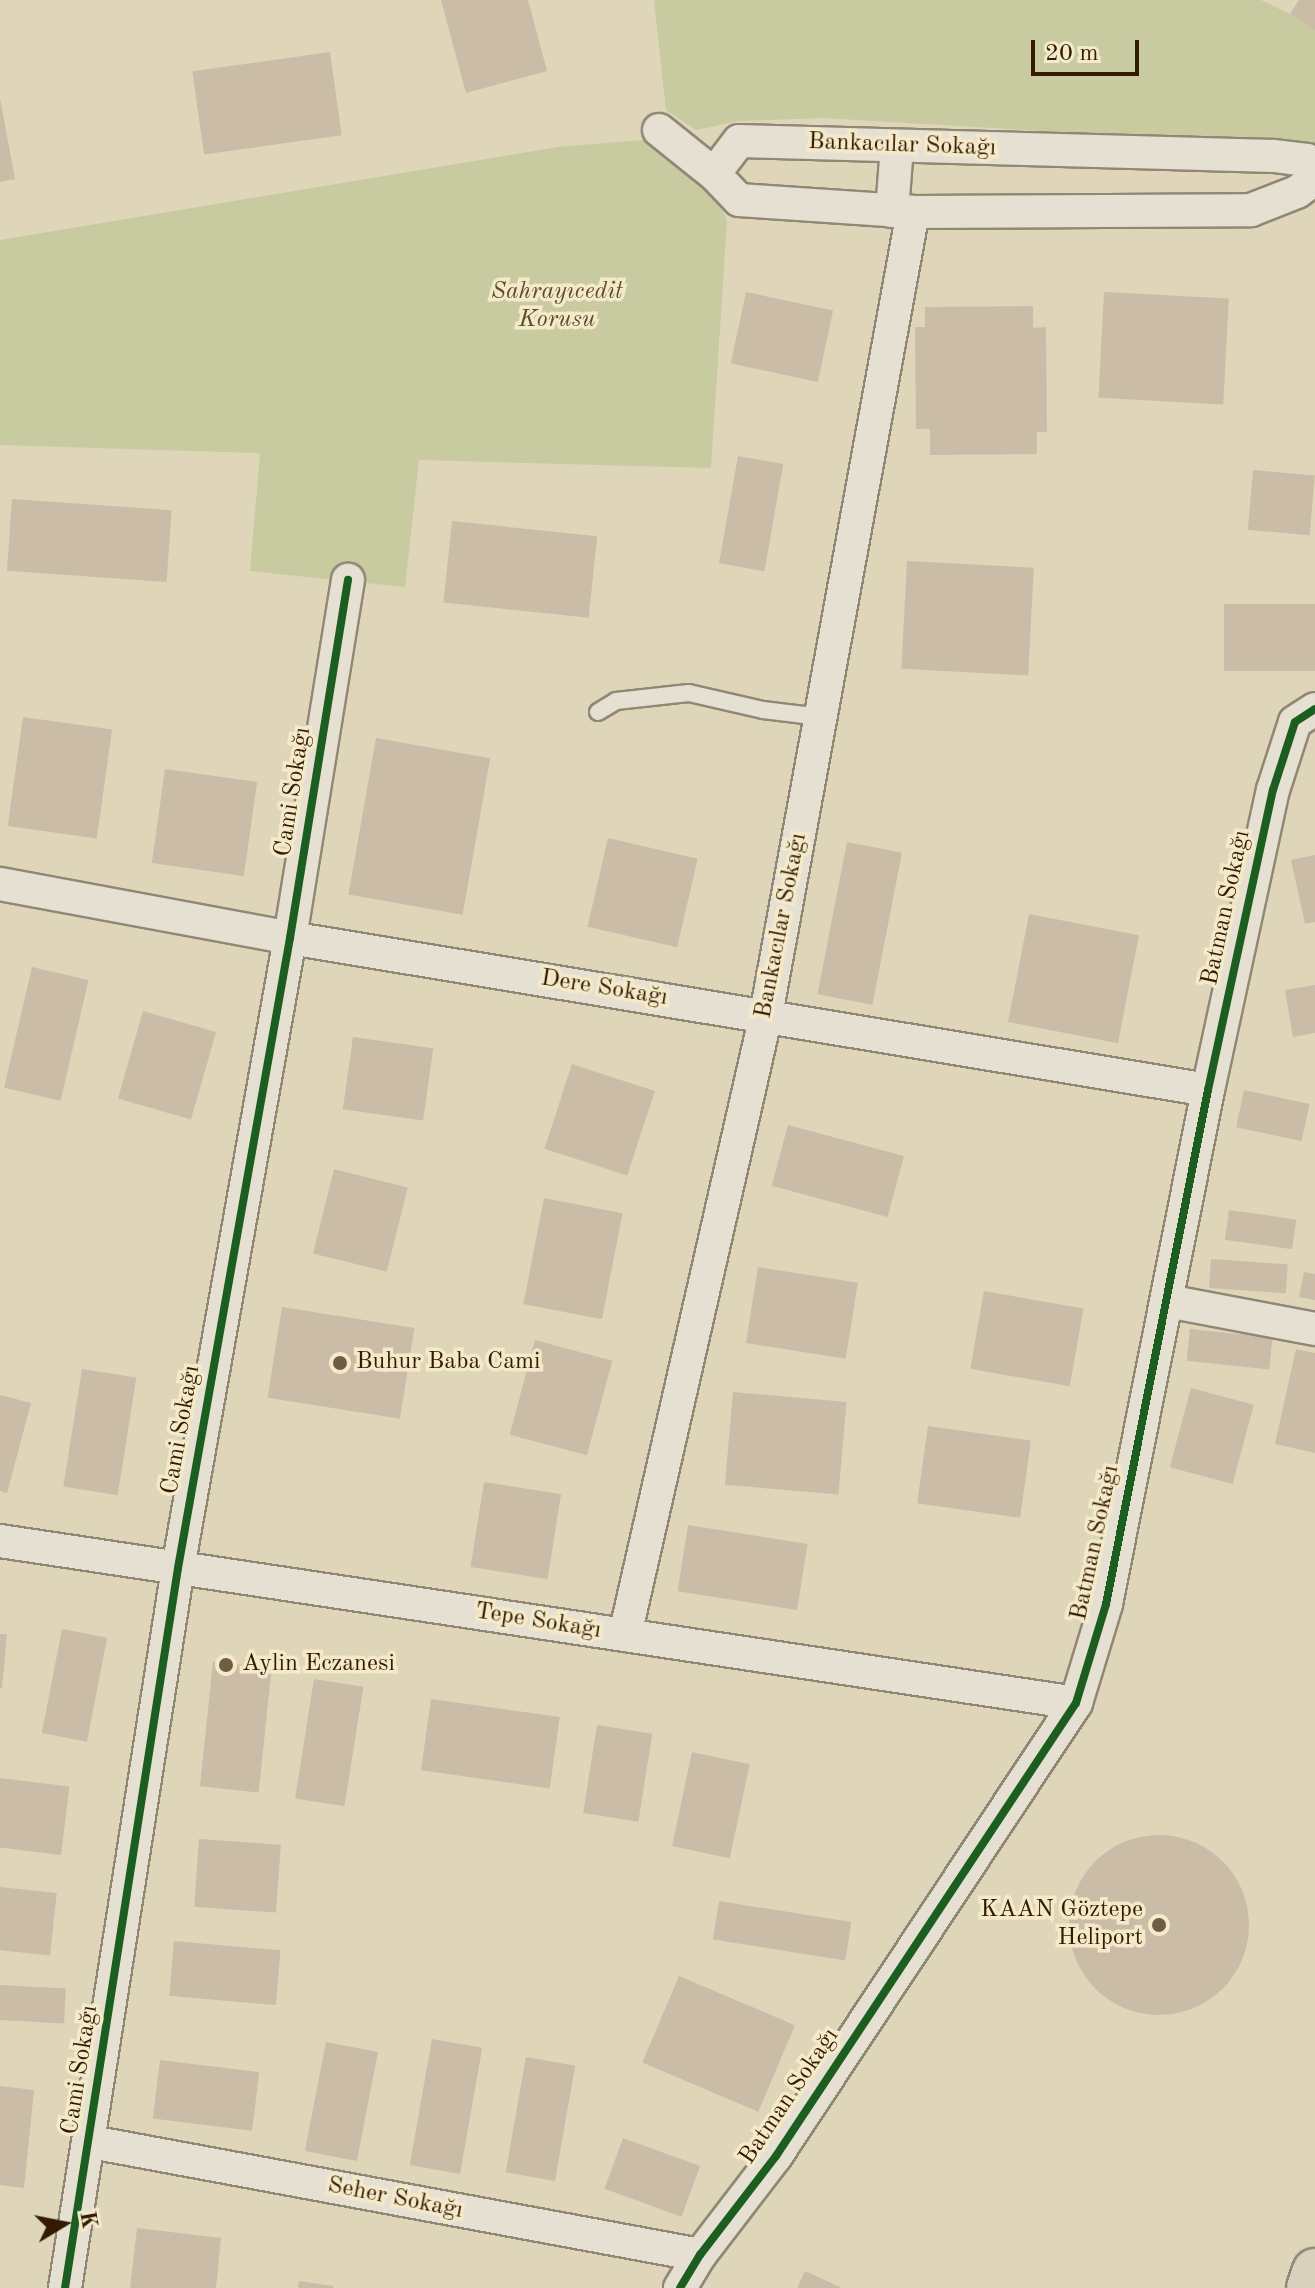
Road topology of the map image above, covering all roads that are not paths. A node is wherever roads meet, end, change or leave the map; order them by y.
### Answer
1 (659, 130) dead end
2 (897, 146) junction
3 (1315, 166) edge
4 (714, 174) junction
5 (1315, 179) edge
6 (903, 211) junction
7 (348, 580) dead end
8 (1315, 709) edge
9 (598, 712) dead end
10 (821, 717) junction
11 (0, 884) edge
12 (290, 938) junction
13 (766, 1015) junction
14 (1208, 1090) junction
15 (1167, 1301) junction
16 (1315, 1329) edge
17 (0, 1541) edge
18 (178, 1568) junction
19 (625, 1635) junction
20 (1076, 1703) junction
21 (91, 2142) junction
22 (700, 2255) junction
23 (1315, 2271) edge
24 (65, 2288) edge
25 (680, 2288) edge
26 (1309, 2288) edge

1 - 4 street
2 - 3 street, Bankacılar Sokağı
2 - 4 street, Bankacılar Sokağı
2 - 6 street, Bankacılar Sokağı
4 - 6 street
5 - 6 street
6 - 10 street, Bankacılar Sokağı
7 - 12 street, Cami Sokağı
8 - 14 street, Batman Sokağı
9 - 10 lane
10 - 13 street, Bankacılar Sokağı
11 - 12 street, Dere Sokağı
12 - 13 street, Dere Sokağı
12 - 18 street, Cami Sokağı
13 - 14 street, Dere Sokağı
13 - 19 street, Bankacılar Sokağı
14 - 15 street, Batman Sokağı
15 - 16 street
15 - 20 street, Batman Sokağı
17 - 18 street, Tepe Sokağı
18 - 19 street, Tepe Sokağı
18 - 21 street, Cami Sokağı
19 - 20 street, Tepe Sokağı
20 - 22 street, Batman Sokağı
21 - 22 street, Seher Sokağı
21 - 24 street, Cami Sokağı
22 - 25 street, Batman Sokağı
23 - 26 highway

